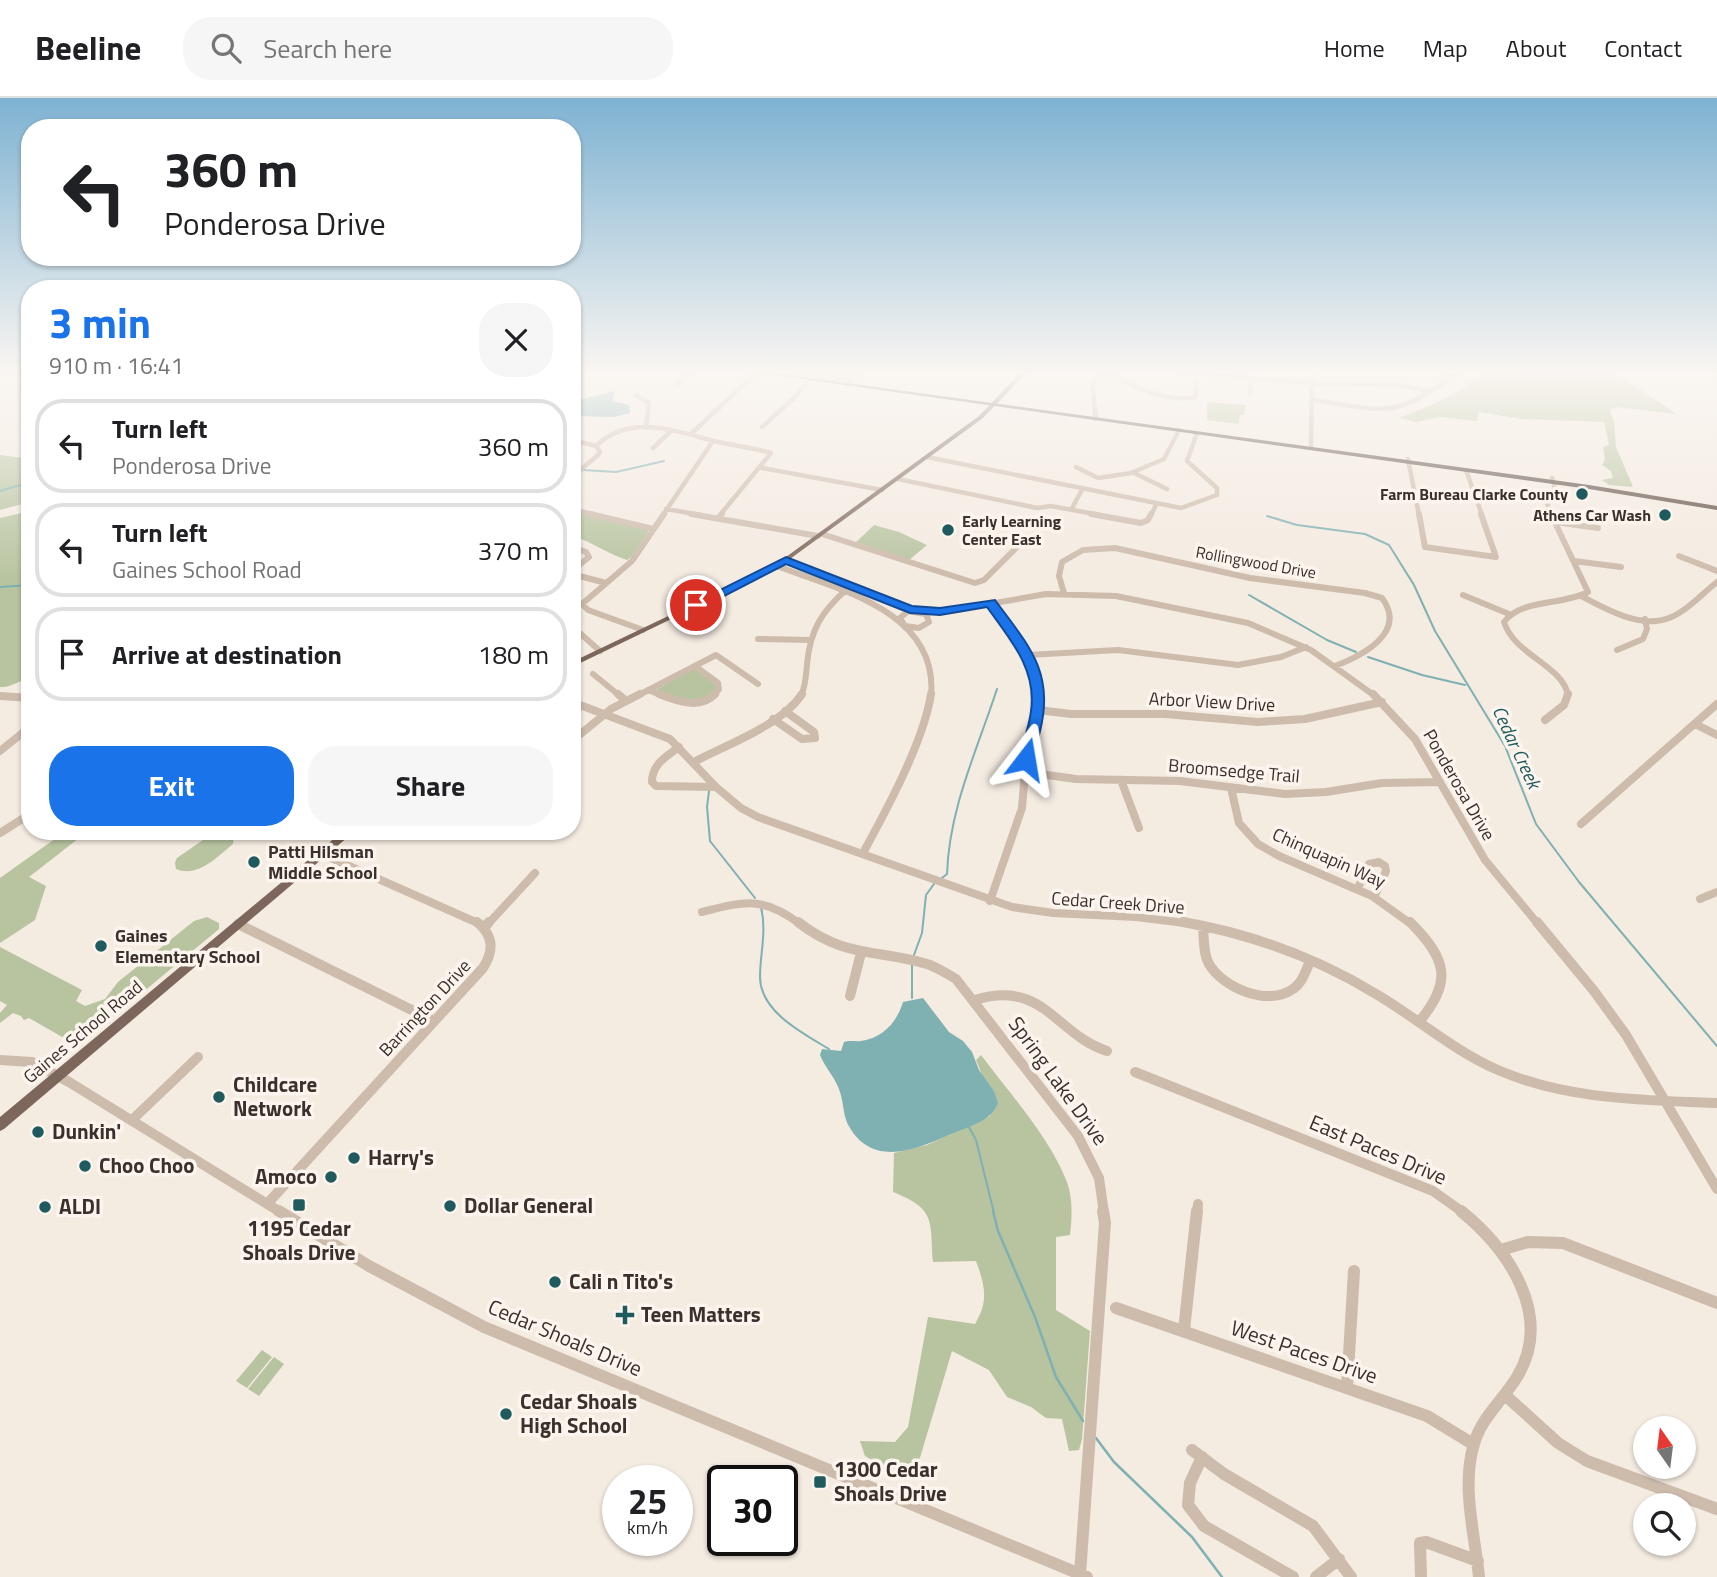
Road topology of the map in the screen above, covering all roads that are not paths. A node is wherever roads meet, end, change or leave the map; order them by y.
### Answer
1 (603, 441) edge
2 (660, 441) edge
3 (712, 441) edge
4 (718, 441) edge
5 (948, 441) edge
6 (1173, 441) edge
7 (1194, 441) edge
8 (1260, 441) edge
9 (1316, 441) edge
10 (581, 442) edge
11 (596, 446) junction
12 (653, 448) dead end
13 (1317, 448) junction
14 (927, 457) junction
15 (1408, 460) junction
16 (1076, 467) dead end
17 (762, 468) junction
18 (581, 470) edge
19 (1466, 470) junction
20 (1132, 472) junction
21 (898, 479) junction
22 (1553, 480) junction
23 (1083, 488) junction
24 (1167, 489) dead end
25 (882, 490) junction
26 (1157, 503) junction
27 (1717, 507) edge
28 (666, 509) junction
29 (1070, 510) junction
30 (581, 511) edge
31 (719, 517) junction
32 (1555, 523) junction
33 (1598, 528) dead end
34 (653, 529) junction
35 (820, 535) junction
36 (1027, 537) dead end
37 (581, 550) edge
38 (1679, 556) dead end
39 (786, 560) junction
40 (1574, 561) junction
41 (581, 565) edge
42 (777, 566) junction
43 (1621, 567) dead end
44 (1717, 571) edge
45 (581, 576) edge
46 (1717, 582) edge
47 (606, 583) junction
48 (851, 585) junction
49 (844, 591) junction
50 (1064, 593) junction
51 (1463, 596) dead end
52 (1581, 596) junction
53 (990, 603) junction
54 (955, 610) junction
55 (917, 611) junction
56 (1509, 614) junction
57 (1646, 620) junction
58 (902, 623) junction
59 (927, 624) junction
60 (643, 630) junction
61 (581, 636) edge
62 (758, 639) dead end
63 (809, 640) junction
64 (581, 641) edge
65 (1306, 647) junction
66 (922, 648) junction
67 (1617, 650) dead end
68 (597, 653) junction
69 (1028, 655) junction
70 (581, 661) edge
71 (695, 666) junction
72 (1335, 666) junction
73 (593, 674) dead end
74 (758, 684) dead end
75 (648, 690) junction
76 (0, 696) edge
77 (21, 697) edge
78 (626, 701) junction
79 (1382, 702) junction
80 (1717, 704) edge
81 (581, 705) edge
82 (1038, 710) junction
83 (785, 711) junction
84 (604, 713) junction
85 (773, 719) junction
86 (1545, 720) dead end
87 (1695, 724) junction
88 (581, 733) edge
89 (21, 734) edge
90 (1717, 735) edge
91 (680, 747) junction
92 (0, 751) edge
93 (694, 762) junction
94 (1025, 772) junction
95 (1121, 780) junction
96 (1440, 782) junction
97 (716, 787) junction
98 (1231, 788) junction
99 (21, 820) edge
100 (1581, 824) dead end
101 (1139, 828) dead end
102 (0, 833) edge
103 (340, 840) edge
104 (863, 853) junction
105 (322, 855) junction
106 (535, 873) dead end
107 (1358, 888) junction
108 (1717, 892) edge
109 (1375, 895) junction
110 (1700, 898) dead end
111 (990, 901) junction
112 (702, 912) dead end
113 (238, 924) junction
114 (1203, 926) junction
115 (484, 928) junction
116 (861, 953) junction
117 (1310, 961) junction
118 (850, 996) dead end
119 (975, 1000) junction
120 (434, 1021) junction
121 (1419, 1022) junction
122 (1107, 1051) dead end
123 (198, 1057) dead end
124 (0, 1060) edge
125 (1135, 1072) dead end
126 (58, 1076) junction
127 (1665, 1101) junction
128 (1717, 1103) edge
129 (132, 1120) junction
130 (0, 1125) edge
131 (1717, 1189) edge
132 (267, 1204) junction
133 (1198, 1204) dead end
134 (1501, 1250) junction
135 (1353, 1271) dead end
136 (1717, 1303) edge
137 (1116, 1308) dead end
138 (1184, 1330) junction
139 (1348, 1388) junction
140 (1505, 1395) junction
141 (1473, 1444) junction
142 (1717, 1509) edge
143 (1339, 1559) junction
144 (1478, 1561) junction
145 (1083, 1576) edge
146 (1293, 1577) edge
147 (1316, 1577) edge
148 (1350, 1577) edge
149 (1422, 1577) edge
150 (1479, 1577) edge

1 - 11 street
2 - 12 street
3 - 28 street
4 - 17 street
5 - 14 main road
6 - 20 street
7 - 26 street
8 - 13 highway
9 - 13 street
10 - 11 street
11 - 18 street
13 - 15 highway
14 - 21 main road
14 - 23 street
15 - 19 highway
15 - 19 street
15 - 22 highway
16 - 20 street
17 - 25 street
17 - 31 street
19 - 22 highway
20 - 24 street
21 - 25 main road
21 - 29 street
22 - 27 highway
22 - 27 highway
22 - 32 street
23 - 26 street
23 - 29 street
25 - 35 main road
26 - 29 street
28 - 31 street
28 - 34 street
30 - 34 street
31 - 35 street
32 - 33 street
32 - 40 street
34 - 47 street
35 - 36 street
35 - 39 main road
37 - 41 street
38 - 44 street
39 - 42 main road
39 - 48 street, Ponderosa Drive
40 - 43 street
40 - 52 street
42 - 49 street
42 - 60 main road
45 - 47 street
46 - 57 street
47 - 60 street
48 - 49 street
48 - 55 street, Ponderosa Drive
49 - 58 street
49 - 63 street
50 - 53 street, Ponderosa Drive
50 - 65 street, Ponderosa Drive
50 - 72 street, Rollingwood Drive
51 - 56 street
52 - 56 street
52 - 57 street
53 - 54 street, Ponderosa Drive
53 - 69 street
54 - 55 street, Ponderosa Drive
54 - 59 street, Ponderosa Drive
55 - 58 street
55 - 59 street
56 - 86 street
57 - 67 street
58 - 59 street
58 - 66 street
59 - 66 street
60 - 68 main road
61 - 68 street
62 - 63 street
63 - 83 street
64 - 68 street
65 - 69 street
65 - 72 street, Ponderosa Drive
66 - 104 street
68 - 70 main road
69 - 82 street
71 - 74 street
71 - 75 street
71 - 75 street
72 - 79 street, Ponderosa Drive
73 - 78 street
75 - 78 street
76 - 77 street
78 - 84 street
79 - 82 street, Arbor View Drive
79 - 96 street, Ponderosa Drive
80 - 87 street
81 - 84 street, Cedar Creek Drive
82 - 94 street
83 - 85 street
83 - 85 street
84 - 88 street
84 - 91 street, Cedar Creek Drive
85 - 93 street
87 - 90 street
87 - 100 street
89 - 92 street
91 - 93 street, Cedar Creek Drive
91 - 97 street
93 - 97 street, Cedar Creek Drive
94 - 95 street, Broomsedge Trail
94 - 111 street
95 - 98 street, Broomsedge Trail
95 - 101 street
96 - 98 street, Broomsedge Trail
96 - 127 street, Ponderosa Drive
97 - 104 street, Cedar Creek Drive
98 - 107 street, Chinquapin Way
99 - 102 street
103 - 105 main road, Gaines School Road
104 - 111 street, Cedar Creek Drive
105 - 113 main road, Gaines School Road
105 - 115 street
106 - 115 street
107 - 109 street, Chinquapin Way
107 - 109 street
108 - 110 street
109 - 121 street, Chinquapin Way
111 - 114 street, Cedar Creek Drive
112 - 116 street, Spring Lake Drive
113 - 120 street
113 - 126 main road, Gaines School Road
114 - 117 street, Cedar Creek Drive
114 - 117 street
115 - 120 street, Barrington Drive
116 - 118 street
116 - 119 street, Spring Lake Drive
117 - 121 street, Cedar Creek Drive
119 - 122 street
119 - 145 street, Spring Lake Drive
120 - 132 street, Barrington Drive
121 - 127 street, Cedar Creek Drive
123 - 129 street
124 - 126 street, Cedar Shoals Drive
125 - 134 street, East Paces Drive
126 - 129 street, Cedar Shoals Drive
126 - 130 main road, Gaines School Road
127 - 128 street, Cedar Creek Drive
127 - 131 street, Ponderosa Drive
129 - 132 street, Cedar Shoals Drive
132 - 145 street, Cedar Shoals Drive
133 - 138 street
134 - 136 street
134 - 140 street, East Paces Drive
135 - 139 street
137 - 138 street, West Paces Drive
138 - 139 street, West Paces Drive
139 - 141 street, West Paces Drive
140 - 141 street, East Paces Drive
140 - 142 street
141 - 144 street, East Paces Drive
143 - 146 street
143 - 147 street
143 - 148 street
144 - 149 street
144 - 150 street, East Paces Drive

